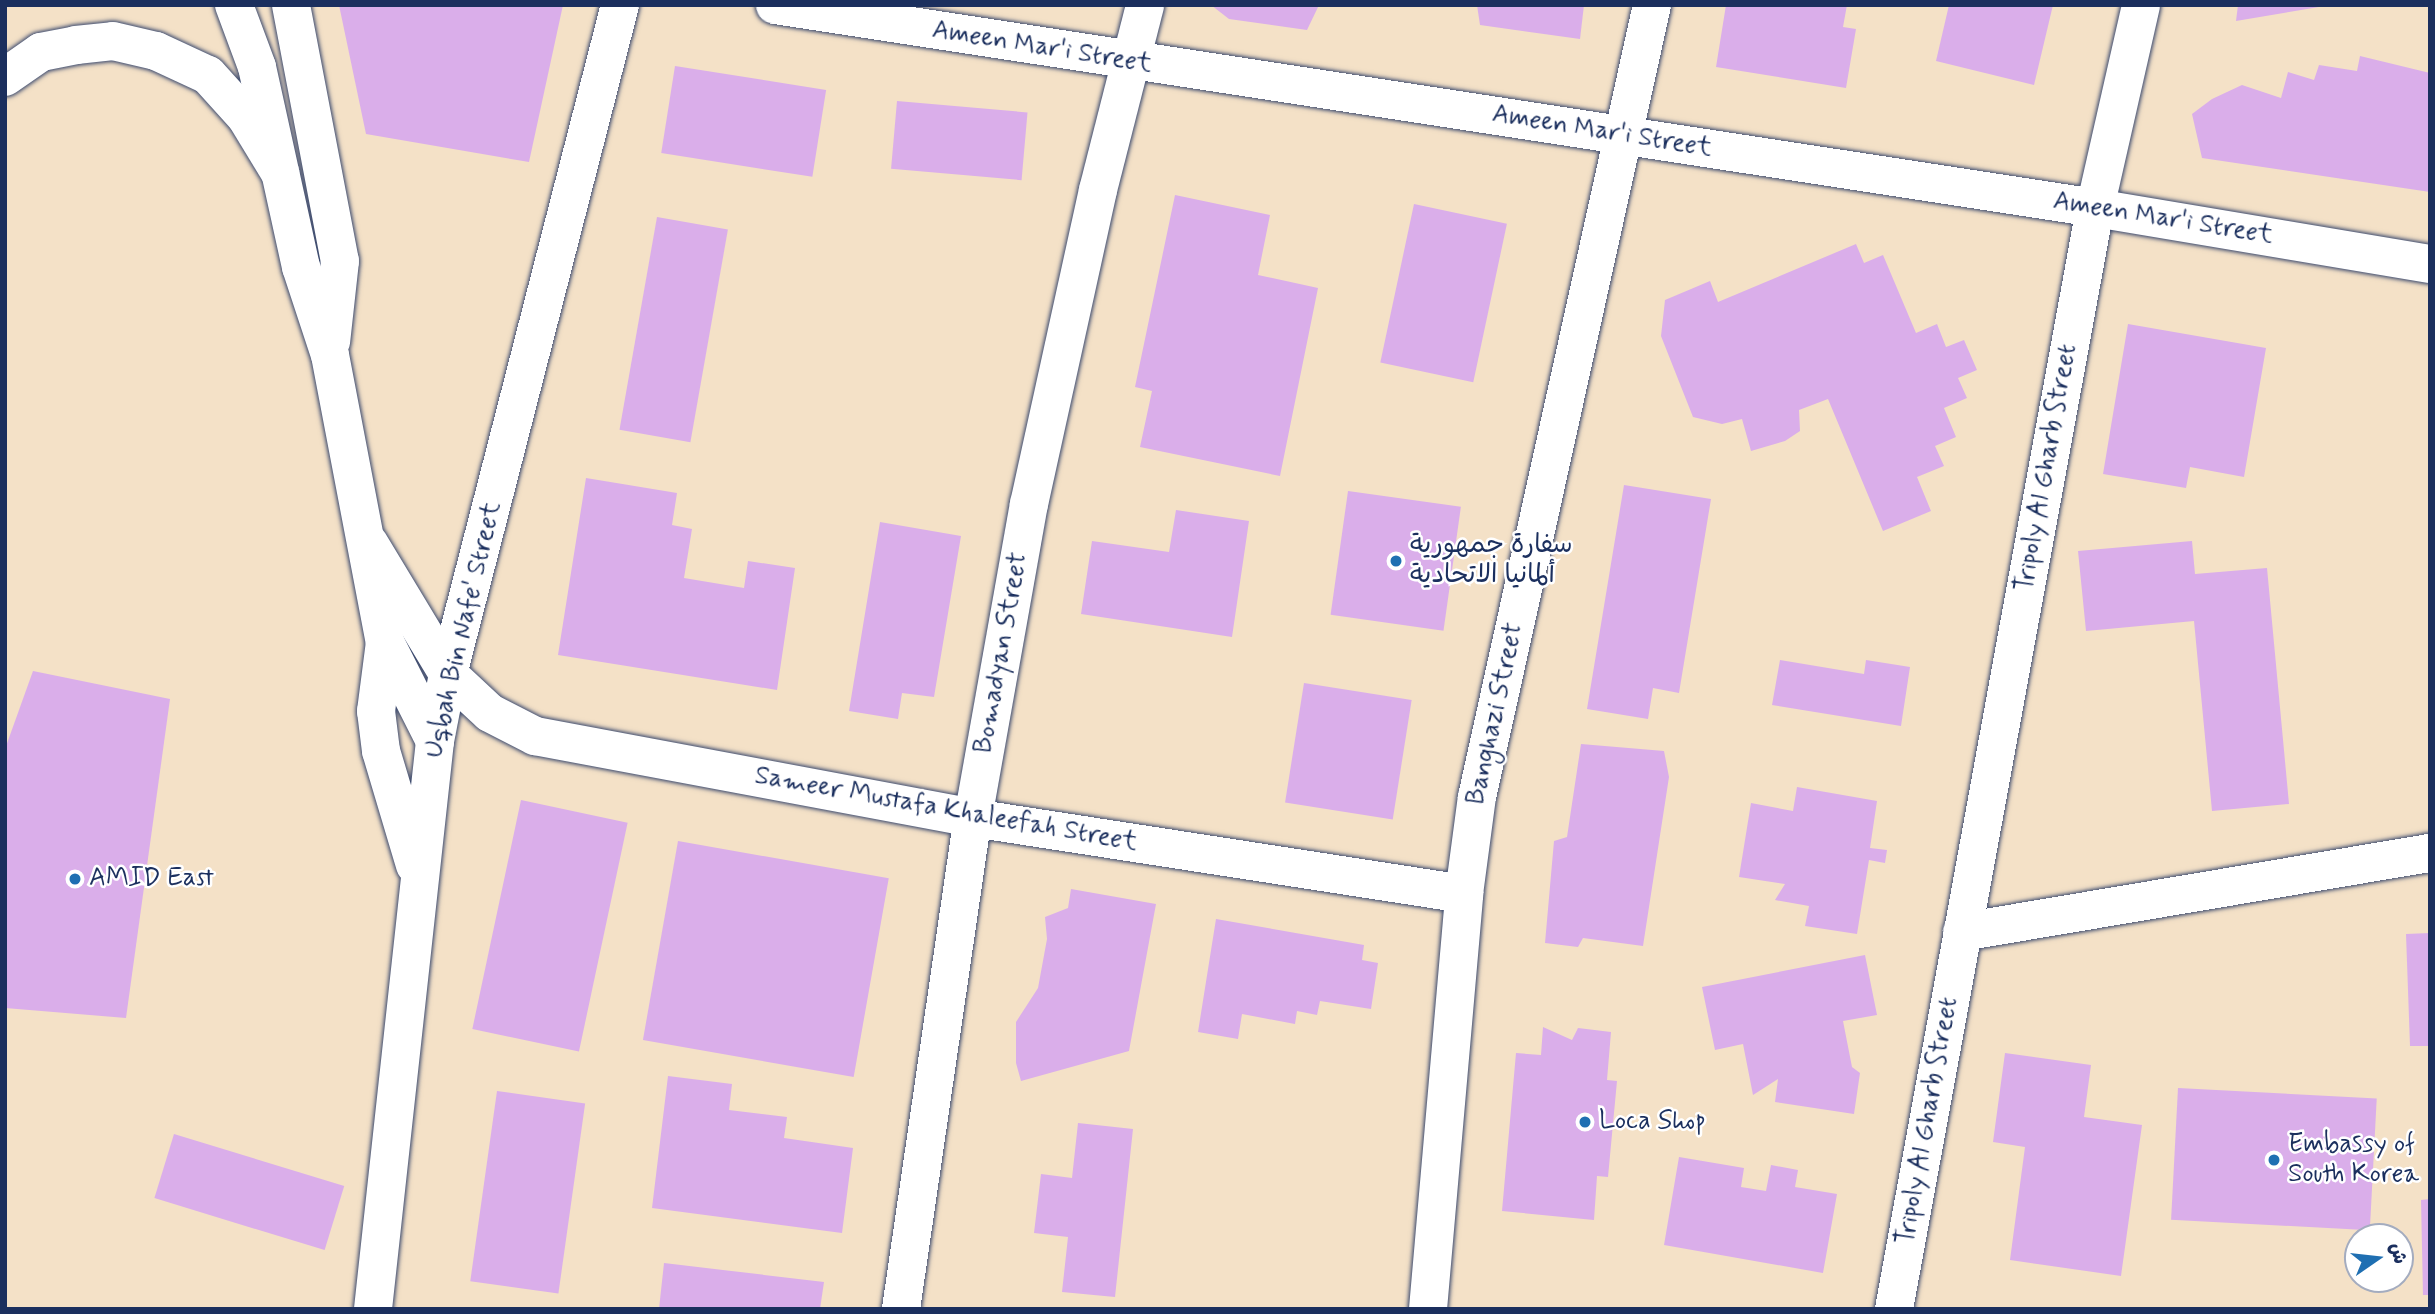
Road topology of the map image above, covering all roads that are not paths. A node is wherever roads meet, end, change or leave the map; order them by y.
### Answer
1 (234, 5) edge
2 (291, 5) edge
3 (620, 5) edge
4 (775, 5) edge
5 (1145, 5) edge
6 (1652, 5) edge
7 (2141, 5) edge
8 (1132, 62) junction
9 (5, 77) edge
10 (1621, 135) junction
11 (280, 173) junction
12 (2095, 208) junction
13 (2430, 264) edge
14 (330, 355) junction
15 (369, 543) junction
16 (385, 642) junction
17 (448, 674) junction
18 (435, 741) junction
19 (972, 818) junction
20 (2430, 853) edge
21 (418, 873) junction
22 (1464, 894) junction
23 (1962, 932) junction
24 (373, 1309) edge
25 (901, 1309) edge
26 (1428, 1309) edge
27 (1894, 1309) edge

1 - 11 street
2 - 14 street
3 - 17 street, Uqbah Bin Nafe' Street
4 - 8 street, Ameen Mar'i Street
5 - 8 street, Bomadyan Street
6 - 10 street, Banghazi Street
7 - 12 street, Tripoly Al Gharb Street
8 - 10 street, Ameen Mar'i Street
8 - 19 street, Bomadyan Street
9 - 11 street
10 - 12 street, Ameen Mar'i Street
10 - 22 street, Banghazi Street
11 - 14 street
12 - 13 street, Ameen Mar'i Street
12 - 23 street, Tripoly Al Gharb Street
14 - 15 street
15 - 16 street
15 - 17 street, Sameer Mustafa Khaleefah Street
16 - 18 street
16 - 21 street
17 - 18 street, Uqbah Bin Nafe' Street
17 - 19 street, Sameer Mustafa Khaleefah Street
18 - 21 street, Uqbah Bin Nafe' Street
19 - 22 street, Sameer Mustafa Khaleefah Street
19 - 25 street, Bomadyan Street
20 - 23 street
21 - 24 street, Uqbah Bin Nafe' Street
22 - 26 street, Banghazi Street
23 - 27 street, Tripoly Al Gharb Street

